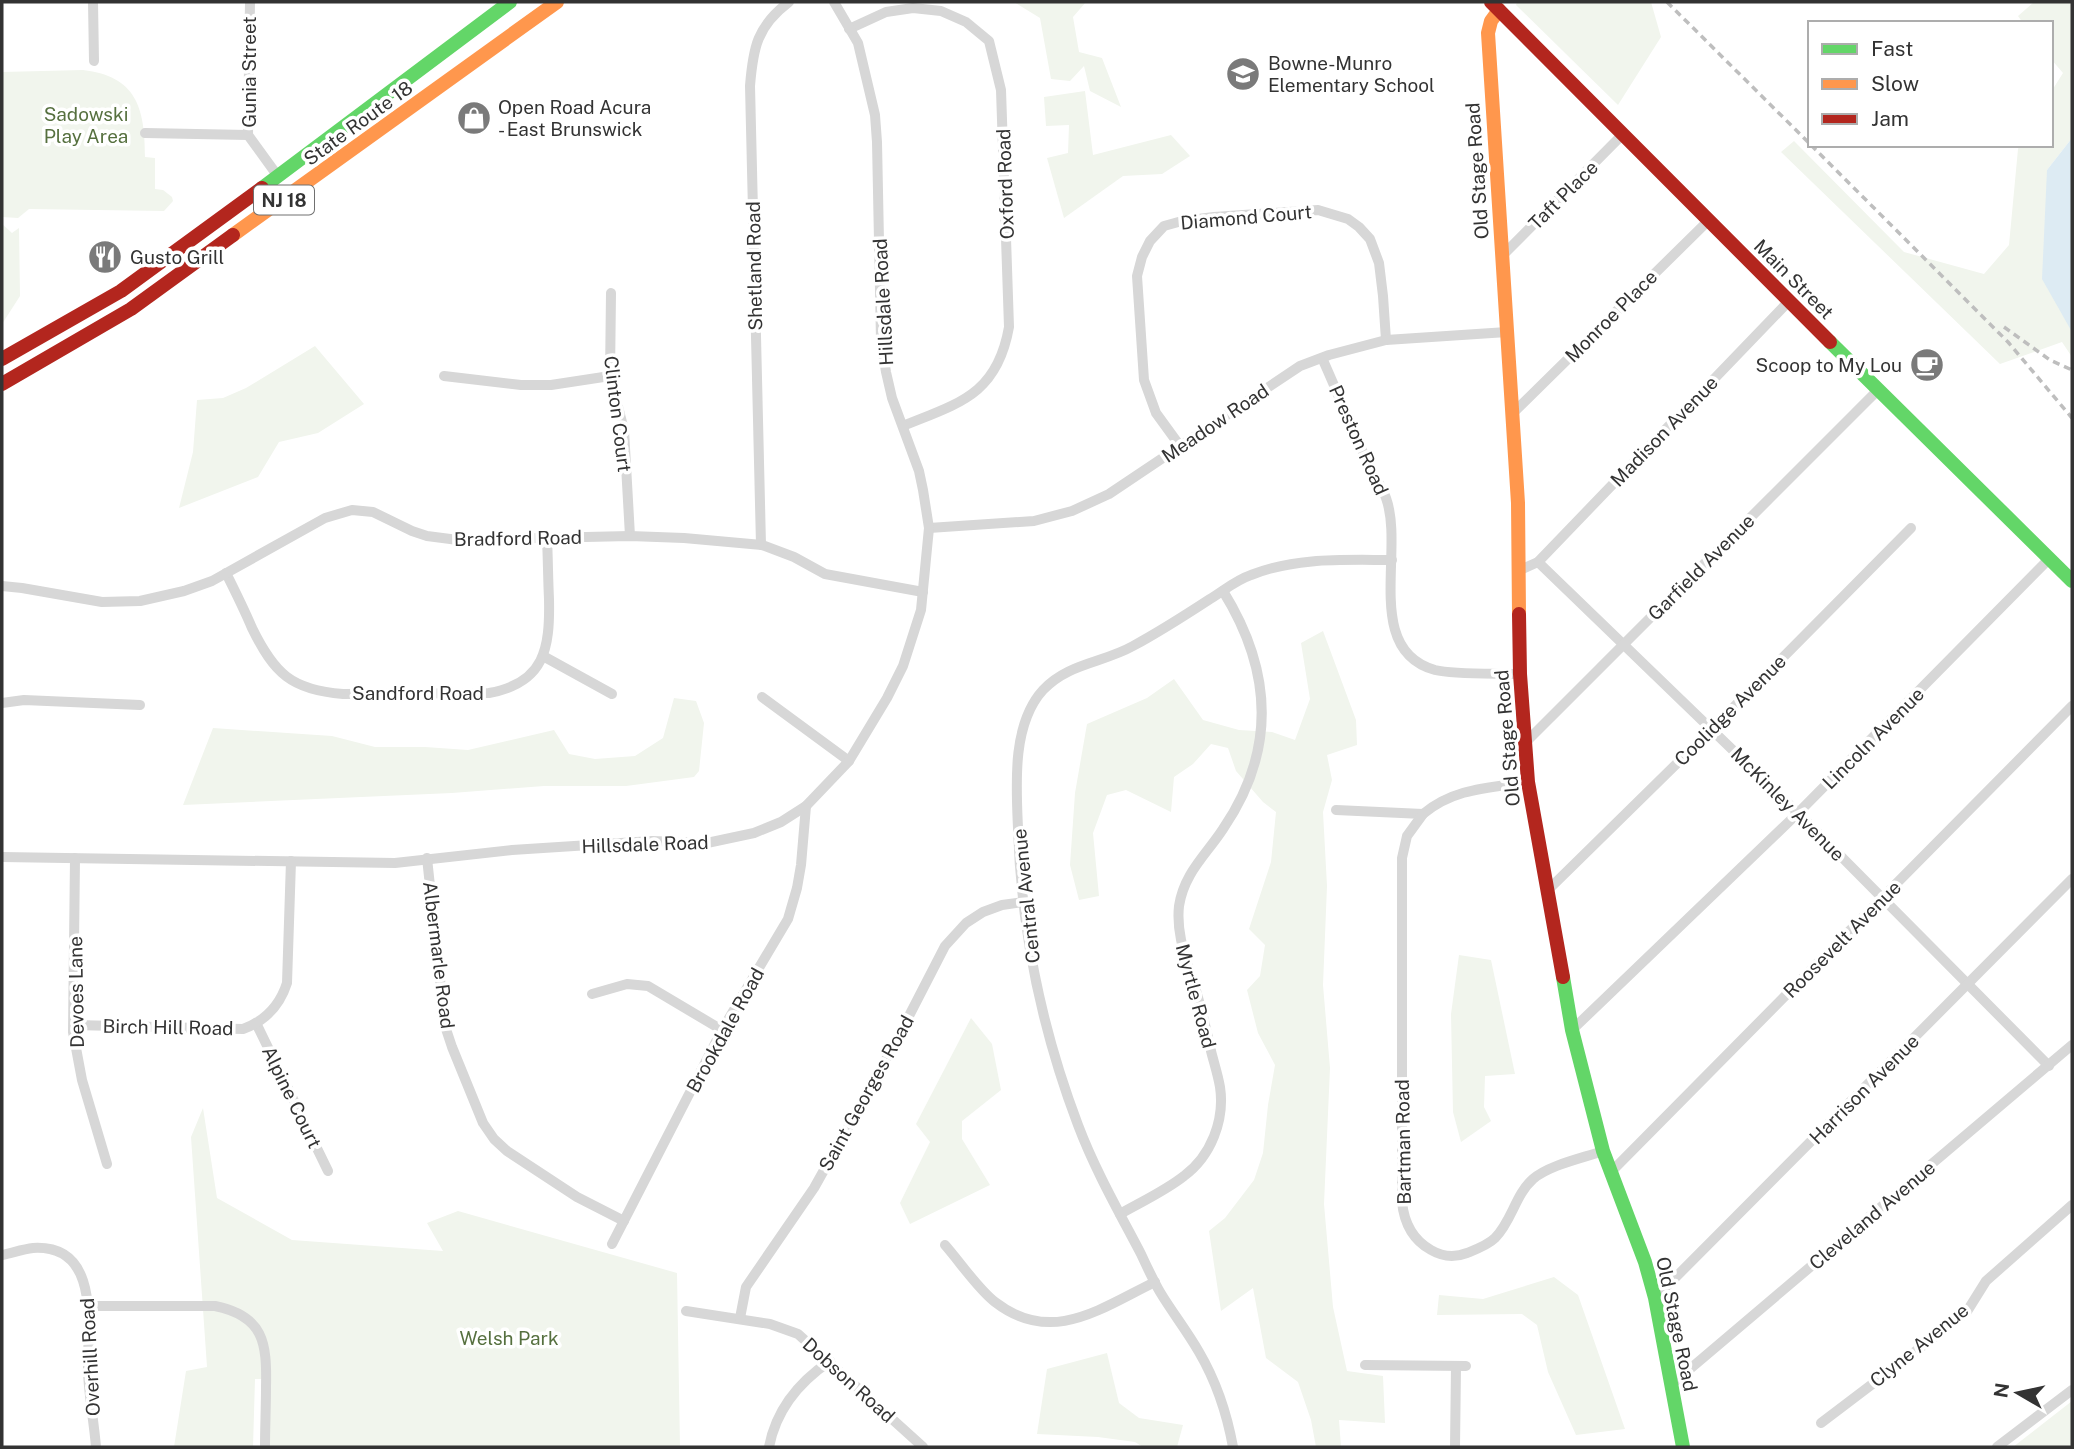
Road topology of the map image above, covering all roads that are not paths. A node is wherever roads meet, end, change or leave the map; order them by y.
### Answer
1 (93, 2) edge
2 (250, 2) edge
3 (510, 2) edge
4 (557, 2) edge
5 (789, 2) edge
6 (834, 2) edge
7 (1495, 6) edge
8 (849, 29) junction
9 (94, 61) dead end
10 (145, 133) dead end
11 (1623, 134) junction
12 (248, 135) junction
13 (277, 176) junction
14 (1709, 220) junction
15 (1502, 256) junction
16 (611, 293) dead end
17 (1789, 301) junction
18 (1507, 332) junction
19 (1385, 340) junction
20 (1322, 358) junction
21 (2, 359) edge
22 (444, 376) dead end
23 (610, 376) junction
24 (2, 384) edge
25 (1878, 390) junction
26 (1513, 413) junction
27 (903, 426) junction
28 (1181, 446) junction
29 (1911, 527) dead end
30 (929, 528) junction
31 (630, 536) junction
32 (547, 539) junction
33 (761, 545) junction
34 (2049, 559) junction
35 (1392, 560) junction
36 (1538, 562) junction
37 (1520, 570) junction
38 (226, 573) junction
39 (2072, 581) edge
40 (4, 586) edge
41 (1223, 591) junction
42 (923, 592) junction
43 (1625, 644) junction
44 (543, 656) junction
45 (1520, 674) junction
46 (612, 694) dead end
47 (762, 696) dead end
48 (2, 703) edge
49 (140, 705) dead end
50 (2072, 706) edge
51 (1712, 729) junction
52 (1524, 744) junction
53 (849, 761) junction
54 (1528, 782) junction
55 (806, 806) junction
56 (1336, 810) dead end
57 (1798, 813) junction
58 (1423, 814) junction
59 (2, 857) edge
60 (75, 858) junction
61 (426, 858) junction
62 (291, 861) junction
63 (2072, 879) edge
64 (1547, 891) junction
65 (1883, 898) junction
66 (1023, 902) junction
67 (1969, 983) junction
68 (592, 995) dead end
69 (256, 1023) junction
70 (74, 1025) junction
71 (722, 1030) junction
72 (1572, 1030) junction
73 (2072, 1045) edge
74 (2049, 1066) junction
75 (1603, 1151) junction
76 (107, 1164) dead end
77 (328, 1171) dead end
78 (1611, 1171) junction
79 (2072, 1205) edge
80 (1120, 1214) junction
81 (624, 1221) junction
82 (611, 1244) dead end
83 (945, 1245) dead end
84 (2, 1255) edge
85 (1155, 1282) junction
86 (1655, 1298) junction
87 (88, 1306) junction
88 (686, 1311) dead end
89 (740, 1318) junction
90 (830, 1361) junction
91 (1365, 1365) dead end
92 (1671, 1385) junction
93 (2072, 1390) edge
94 (1821, 1423) dead end
95 (96, 1447) edge
96 (265, 1447) edge
97 (769, 1447) edge
98 (923, 1447) edge
99 (1233, 1447) edge
100 (1455, 1447) edge
101 (1683, 1447) edge
102 (1997, 1447) edge

1 - 9 street
2 - 12 street, Gunia Street
3 - 13 main road, State Route 18 / NJ 18
4 - 24 main road, State Route 18 / NJ 18
5 - 33 street, Shetland Road
6 - 8 street, Hillsdale Road
7 - 11 main road, Main Street
7 - 15 main road, Old Stage Road
8 - 27 street, Hillsdale Road
8 - 27 street, Oxford Road
10 - 12 street
11 - 14 main road, Main Street
11 - 15 street, Taft Place
12 - 13 street, Gunia Street
13 - 21 main road, State Route 18 / NJ 18
14 - 17 main road, Main Street
14 - 26 street, Monroe Place
15 - 18 main road, Old Stage Road
16 - 23 street, Clinton Court
17 - 25 main road, Main Street
17 - 36 street, Madison Avenue
18 - 19 street, Meadow Road
18 - 26 main road, Old Stage Road
19 - 20 street, Meadow Road
19 - 28 street, Diamond Court
20 - 28 street, Meadow Road
20 - 35 street, Preston Road
22 - 23 street
23 - 31 street, Clinton Court
25 - 34 main road, Main Street
25 - 43 street, Garfield Avenue
26 - 37 main road, Old Stage Road
27 - 30 street, Hillsdale Road
28 - 30 street, Meadow Road
29 - 51 street, Coolidge Avenue
30 - 42 street, Hillsdale Road
31 - 32 street, Bradford Road
31 - 33 street, Bradford Road
32 - 38 street, Bradford Road
32 - 44 street
33 - 42 street, Bradford Road
34 - 39 main road, Main Street
34 - 57 street, Lincoln Avenue
35 - 41 street, Central Avenue
35 - 45 street, Preston Road
36 - 37 street
36 - 43 street, McKinley Avenue
37 - 45 main road, Old Stage Road
38 - 40 street, Bradford Road
38 - 44 street, Sandford Road
41 - 66 street, Central Avenue
41 - 80 street, Myrtle Road
42 - 53 street, Hillsdale Road
43 - 51 street, McKinley Avenue
43 - 52 street, Garfield Avenue
44 - 46 street
45 - 52 main road, Old Stage Road
47 - 53 street
48 - 49 street
50 - 65 street, Roosevelt Avenue
51 - 57 street, McKinley Avenue
51 - 64 street, Coolidge Avenue
52 - 54 main road, Old Stage Road
53 - 55 street, Hillsdale Road
54 - 58 street
54 - 64 main road, Old Stage Road
55 - 61 street, Hillsdale Road
55 - 71 street, Brookdale Road
56 - 58 street
57 - 65 street, McKinley Avenue
57 - 72 street, Lincoln Avenue
58 - 75 street, Bartman Road
59 - 60 street, Hillsdale Road
60 - 62 street, Hillsdale Road
60 - 70 street, Devoes Lane
61 - 62 street, Hillsdale Road
61 - 81 street, Albermarle Road
62 - 69 street, Birch Hill Road
63 - 67 street, Harrison Avenue
64 - 72 main road, Old Stage Road
65 - 67 street, McKinley Avenue
65 - 78 street, Roosevelt Avenue
66 - 80 street, Central Avenue
66 - 89 street, Saint Georges Road
67 - 74 street, McKinley Avenue
67 - 86 street, Harrison Avenue
68 - 71 street
69 - 70 street, Birch Hill Road
69 - 77 street, Alpine Court
70 - 76 street, Devoes Lane
71 - 81 street, Brookdale Road
72 - 75 main road, Old Stage Road
73 - 74 street, Cleveland Avenue
74 - 92 street, Cleveland Avenue
75 - 78 main road, Old Stage Road
78 - 86 main road, Old Stage Road
79 - 94 street, Clyne Avenue
80 - 85 street, Central Avenue
81 - 82 street, Brookdale Road
83 - 85 street
84 - 87 street, Overhill Road
85 - 99 street, Central Avenue
86 - 92 main road, Old Stage Road
87 - 95 street, Overhill Road
87 - 96 street
88 - 89 street, Dobson Road
89 - 90 street, Dobson Road
90 - 97 street
90 - 98 street, Dobson Road
91 - 100 street
92 - 101 main road, Old Stage Road
93 - 102 street

